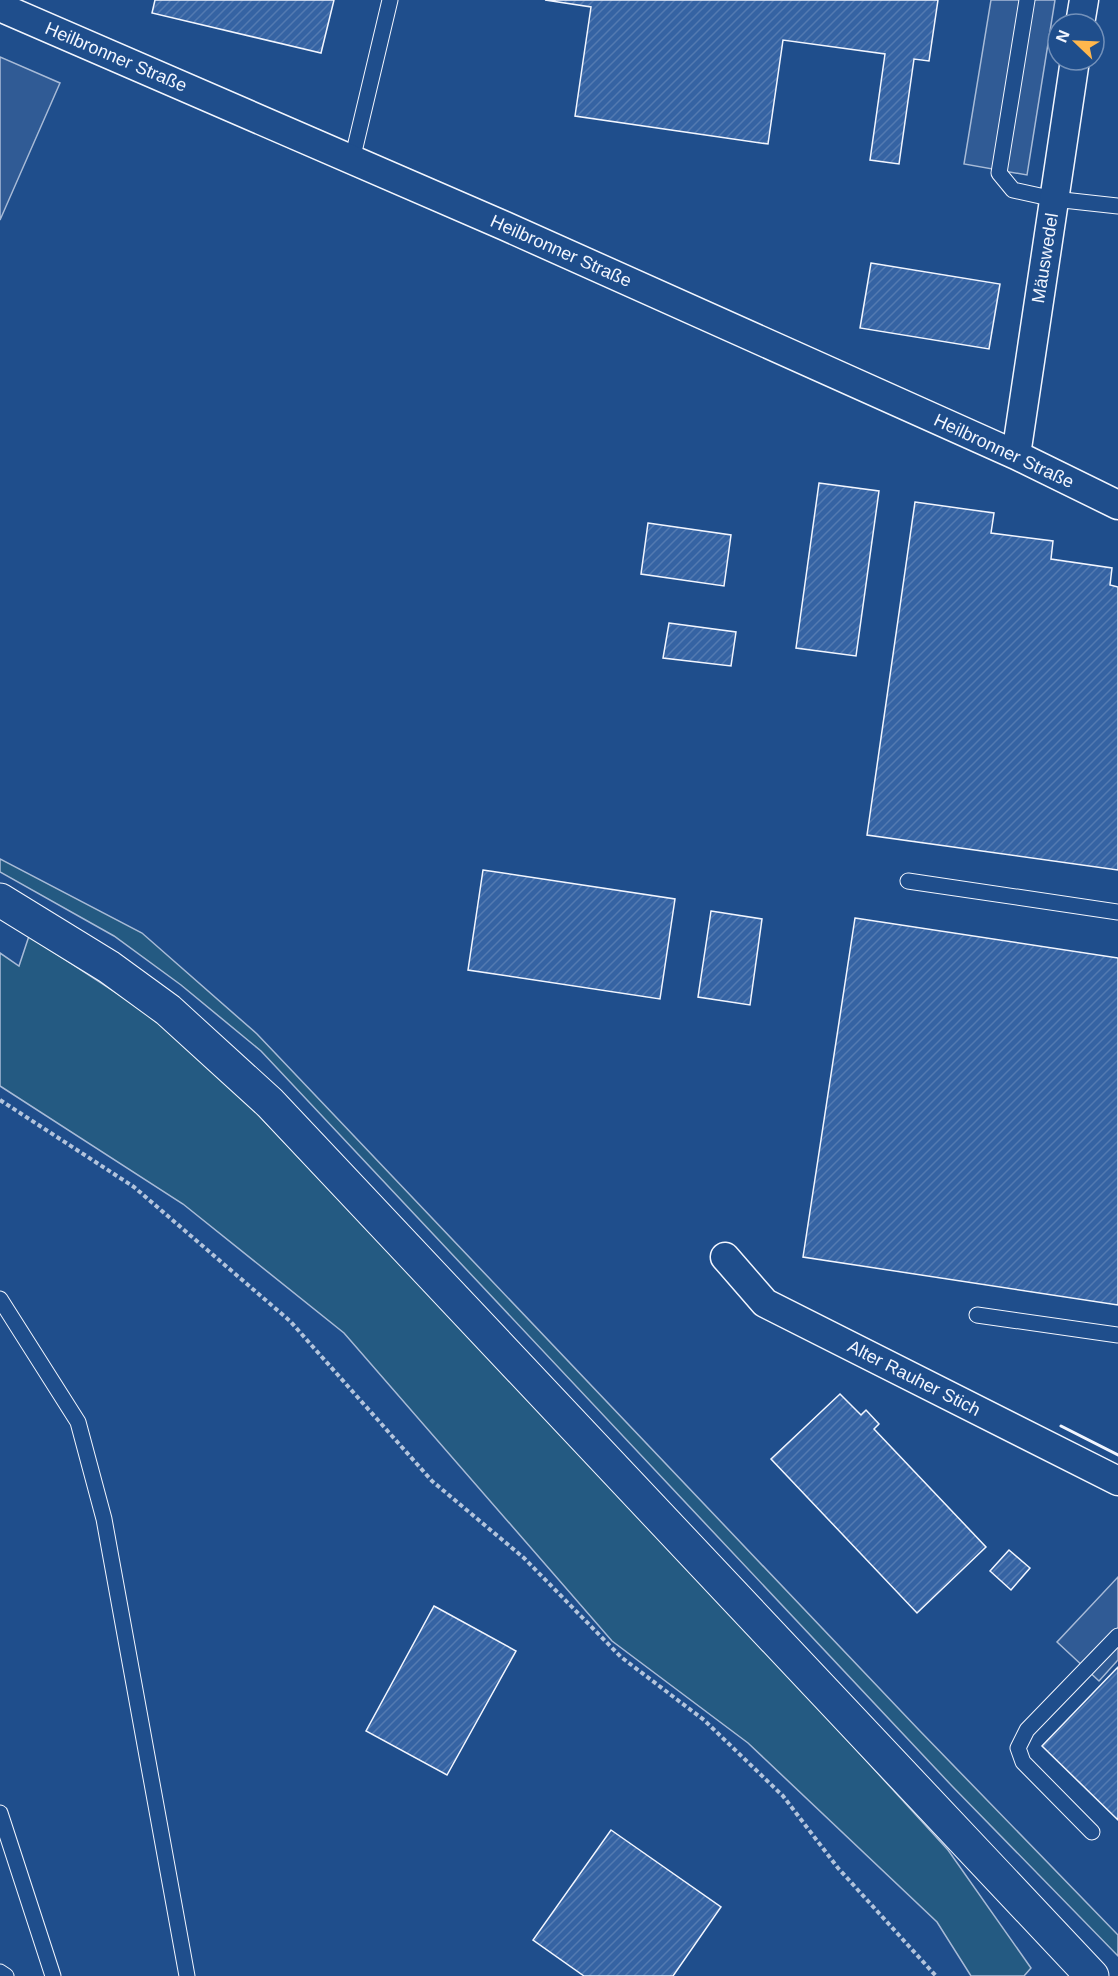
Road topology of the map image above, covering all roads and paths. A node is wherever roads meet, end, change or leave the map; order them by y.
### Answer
1 (390, 0) edge
2 (1026, 0) edge
3 (0, 7) edge
4 (1073, 72) edge
5 (352, 160) junction
6 (1054, 199) junction
7 (1118, 206) edge
8 (1016, 455) junction
9 (1118, 505) edge
10 (908, 881) dead end
11 (0, 900) edge
12 (1118, 912) edge
13 (0, 1100) edge
14 (725, 1257) dead end
15 (0, 1299) edge
16 (977, 1315) dead end
17 (1118, 1335) edge
18 (1118, 1481) edge
19 (1118, 1636) edge
20 (0, 1813) edge
21 (1092, 1832) dead end
22 (0, 1972) edge
23 (6, 1976) edge
24 (53, 1976) edge
25 (187, 1976) edge
26 (936, 1976) edge
27 (1092, 1976) edge

1 - 5 lane
2 - 6 lane
3 - 5 street, Heilbronner Straße
4 - 6 street, Mäuswedel
5 - 8 street, Heilbronner Straße
6 - 7 lane
6 - 8 street, Mäuswedel
8 - 9 street, Heilbronner Straße
10 - 12 lane
11 - 27 main road
13 - 26 path
14 - 18 street, Alter Rauher Stich
15 - 25 lane
16 - 17 lane
19 - 21 lane
20 - 24 lane
22 - 23 lane

